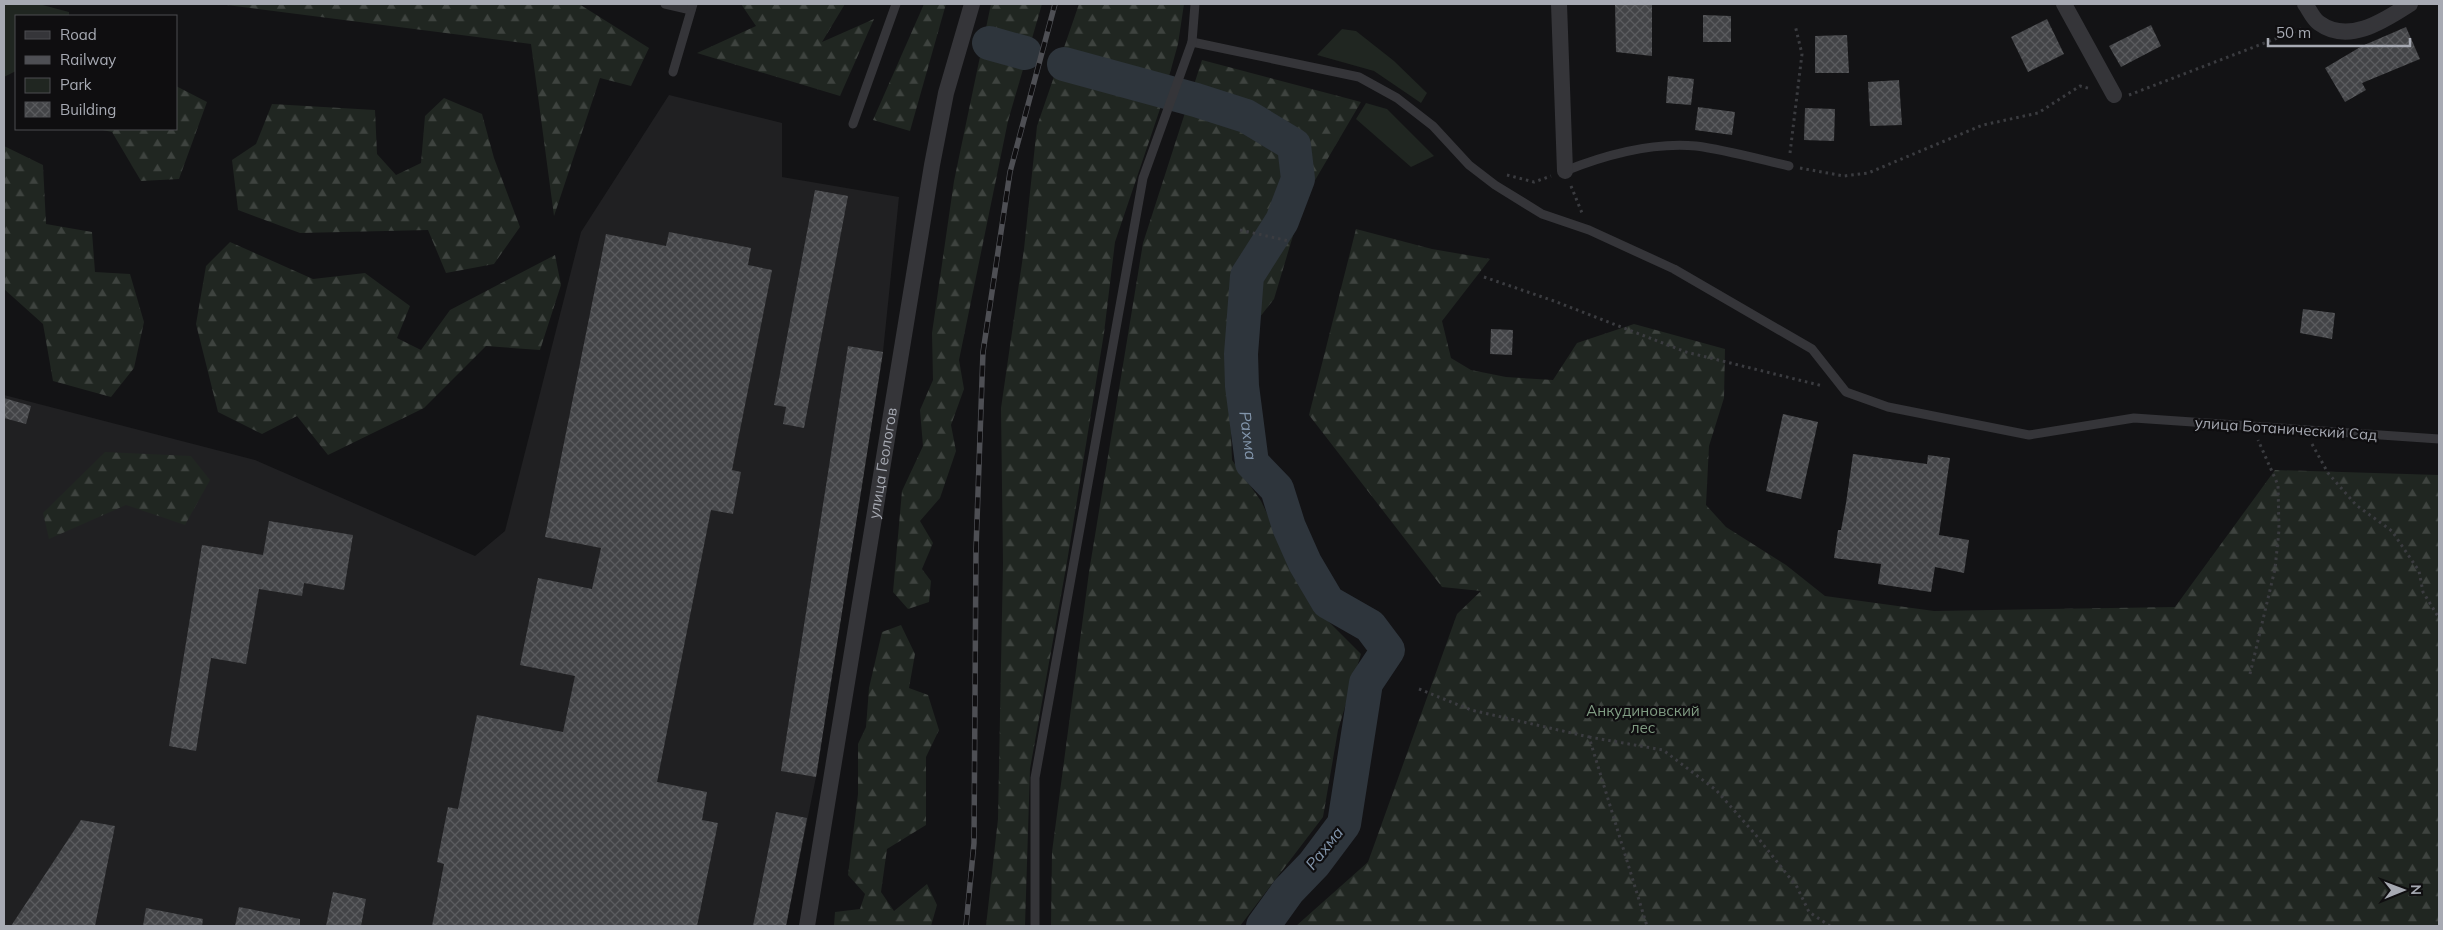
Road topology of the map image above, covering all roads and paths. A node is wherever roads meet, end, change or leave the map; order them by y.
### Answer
1 (664, 4) edge
2 (896, 4) edge
3 (972, 4) edge
4 (1195, 4) edge
5 (1559, 4) edge
6 (2064, 4) edge
7 (2305, 4) edge
8 (2410, 4) edge
9 (692, 7) edge
10 (2318, 23) junction
11 (1795, 25) dead end
12 (1192, 42) junction
13 (673, 72) dead end
14 (2114, 95) junction
15 (853, 124) dead end
16 (1789, 166) junction
17 (1566, 171) junction
18 (1504, 174) dead end
19 (1240, 230) dead end
20 (1589, 230) junction
21 (1289, 241) dead end
22 (1484, 277) dead end
23 (1846, 392) junction
24 (2252, 427) junction
25 (2304, 430) junction
26 (2439, 439) edge
27 (2439, 618) edge
28 (2250, 674) dead end
29 (1419, 689) dead end
30 (1589, 738) junction
31 (807, 926) edge
32 (1035, 926) edge
33 (1647, 926) edge
34 (1830, 926) edge

1 - 9 lane
2 - 15 lane
3 - 31 street, улица Геологов
4 - 12 lane
5 - 17 street
6 - 14 street
7 - 10 street
8 - 10 street
9 - 13 lane
10 - 14 path
11 - 16 path
12 - 20 lane
12 - 32 lane
14 - 16 path
16 - 17 lane
17 - 18 path
17 - 20 path
19 - 21 path
20 - 23 lane
22 - 23 path
23 - 24 lane, улица Ботанический Сад
24 - 25 lane, улица Ботанический Сад
24 - 28 path
25 - 26 lane, улица Ботанический Сад
25 - 27 path
29 - 30 path
30 - 33 path
30 - 34 path

